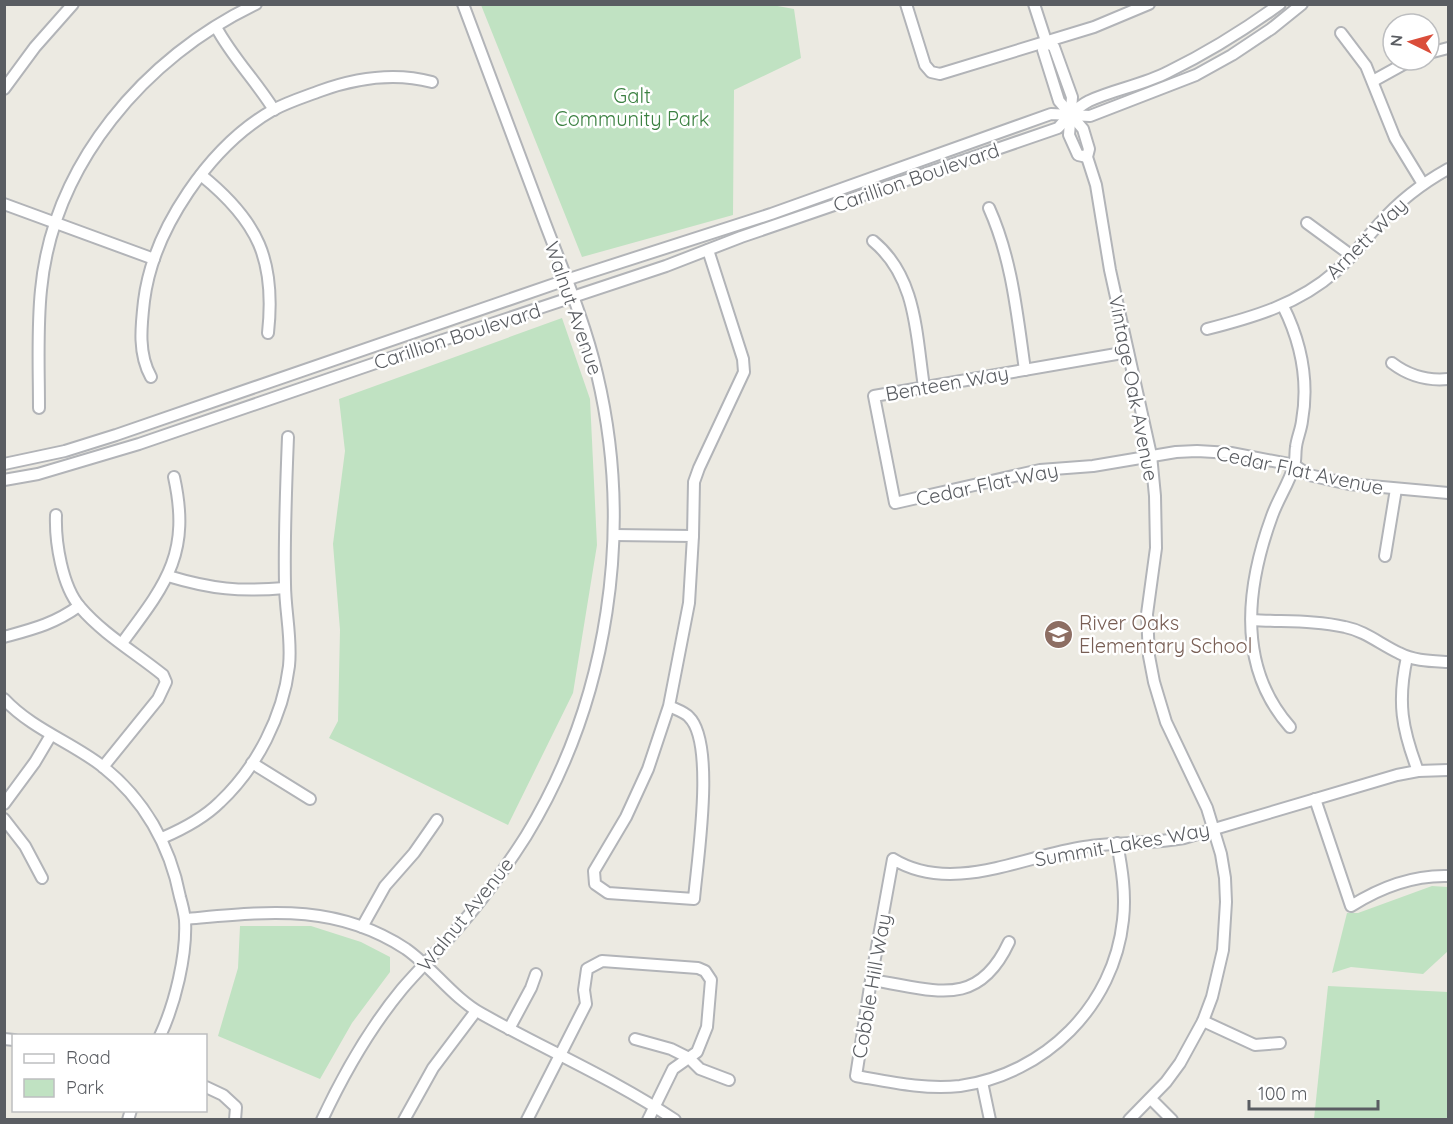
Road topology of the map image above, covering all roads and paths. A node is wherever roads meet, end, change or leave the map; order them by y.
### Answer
1 (73, 4) edge
2 (256, 4) edge
3 (463, 4) edge
4 (906, 4) edge
5 (1034, 4) edge
6 (1149, 4) edge
7 (1280, 4) edge
8 (1302, 4) edge
9 (216, 27) junction
10 (1341, 33) dead end
11 (1046, 41) junction
12 (1389, 72) edge
13 (1373, 81) junction
14 (432, 82) dead end
15 (4, 89) edge
16 (274, 110) junction
17 (1071, 114) junction
18 (1449, 169) edge
19 (201, 175) junction
20 (1424, 184) junction
21 (4, 204) edge
22 (989, 207) dead end
23 (56, 222) junction
24 (1307, 223) dead end
25 (873, 241) dead end
26 (708, 250) junction
27 (1352, 256) junction
28 (154, 259) junction
29 (566, 280) junction
30 (573, 298) junction
31 (1283, 306) junction
32 (1206, 329) dead end
33 (268, 333) dead end
34 (1128, 352) junction
35 (1392, 363) dead end
36 (1025, 369) junction
37 (151, 377) dead end
38 (1449, 379) edge
39 (924, 387) junction
40 (39, 408) dead end
41 (288, 437) dead end
42 (1151, 455) junction
43 (4, 464) edge
44 (1294, 465) junction
45 (174, 477) dead end
46 (4, 480) edge
47 (1396, 489) junction
48 (1449, 493) edge
49 (895, 503) joint
50 (56, 514) dead end
51 (614, 536) junction
52 (693, 536) junction
53 (1385, 556) dead end
54 (168, 576) junction
55 (285, 588) junction
56 (79, 606) junction
57 (1252, 620) junction
58 (4, 637) edge
59 (122, 643) junction
60 (1407, 657) junction
61 (1449, 662) edge
62 (4, 699) edge
63 (669, 706) junction
64 (1290, 727) dead end
65 (51, 735) junction
66 (252, 763) junction
67 (104, 767) junction
68 (1449, 770) edge
69 (1418, 771) junction
70 (310, 799) dead end
71 (1315, 799) junction
72 (4, 804) edge
73 (4, 819) edge
74 (437, 820) dead end
75 (1215, 829) junction
76 (162, 838) junction
77 (1117, 843) junction
78 (893, 859) joint
79 (1449, 876) edge
80 (42, 878) dead end
81 (185, 919) junction
82 (362, 927) junction
83 (1010, 942) dead end
84 (424, 965) junction
85 (536, 974) dead end
86 (871, 980) junction
87 (476, 1011) junction
88 (1203, 1021) junction
89 (509, 1029) junction
90 (160, 1034) edge
91 (635, 1039) dead end
92 (1280, 1043) dead end
93 (559, 1056) junction
94 (689, 1058) junction
95 (729, 1080) dead end
96 (982, 1082) junction
97 (207, 1087) edge
98 (1151, 1099) junction
99 (655, 1107) junction
100 (235, 1119) edge
101 (322, 1119) edge
102 (404, 1119) edge
103 (527, 1119) edge
104 (648, 1119) edge
105 (675, 1119) edge
106 (990, 1119) edge
107 (1130, 1119) edge
108 (1172, 1119) edge

1 - 15 street
2 - 9 street
3 - 29 street, Walnut Avenue
4 - 11 street
5 - 11 street
6 - 11 street
7 - 17 street, Carillion Boulevard
8 - 17 street, Carillion Boulevard
9 - 16 street
9 - 23 street
10 - 13 street
11 - 17 street
12 - 13 street
13 - 20 street
14 - 16 street
16 - 19 street
17 - 26 street, Carillion Boulevard
17 - 29 street, Carillion Boulevard
17 - 34 street, Vintage Oak Avenue
18 - 20 street, Arnett Way
19 - 28 street
19 - 33 street
20 - 27 street, Arnett Way
21 - 23 street
22 - 36 street
23 - 28 street
23 - 40 street
24 - 27 street
25 - 39 street
26 - 30 street, Carillion Boulevard
26 - 52 street
27 - 31 street, Arnett Way
28 - 37 street
29 - 30 street, Walnut Avenue
29 - 43 street, Carillion Boulevard
30 - 46 street, Carillion Boulevard
30 - 51 street, Walnut Avenue
31 - 32 street, Arnett Way
31 - 44 street
34 - 36 street, Benteen Way
34 - 42 street, Vintage Oak Avenue
35 - 38 street
36 - 39 street, Benteen Way
39 - 49 street, Benteen Way
41 - 55 street
42 - 44 street, Cedar Flat Avenue
42 - 49 street, Cedar Flat Way
42 - 75 street, Vintage Oak Avenue
44 - 47 street, Cedar Flat Avenue
44 - 57 street
45 - 54 street
47 - 48 street, Cedar Flat Avenue
47 - 53 street
50 - 56 street
51 - 52 street
51 - 84 street, Walnut Avenue
52 - 63 street
54 - 55 street
54 - 59 street
55 - 66 street
56 - 58 street
56 - 59 street
57 - 60 street
57 - 64 street
59 - 67 street
60 - 61 street
60 - 69 street
62 - 65 street
63 - 63 street
65 - 67 street
65 - 72 street
66 - 70 street
66 - 76 street
67 - 76 street
68 - 69 street, Summit Lakes Way
69 - 71 street, Summit Lakes Way
71 - 75 street, Summit Lakes Way
71 - 79 street
73 - 80 street
74 - 82 street
75 - 77 street, Summit Lakes Way
75 - 88 street, Vintage Oak Avenue
76 - 81 street
77 - 78 street, Summit Lakes Way
77 - 96 street, Cobble Hill Way
78 - 86 street, Cobble Hill Way
81 - 82 street
81 - 90 street
82 - 84 street
83 - 86 street
84 - 87 street
84 - 101 street, Walnut Avenue
85 - 89 street
86 - 96 street, Cobble Hill Way
87 - 89 street
87 - 102 street
88 - 92 street
88 - 98 street, Vintage Oak Avenue
89 - 93 street
91 - 94 street
93 - 94 street
93 - 99 street
93 - 103 street
94 - 95 street
94 - 99 street
96 - 106 street
97 - 100 street
98 - 107 street, Vintage Oak Avenue
98 - 108 street
99 - 104 street
99 - 105 street

